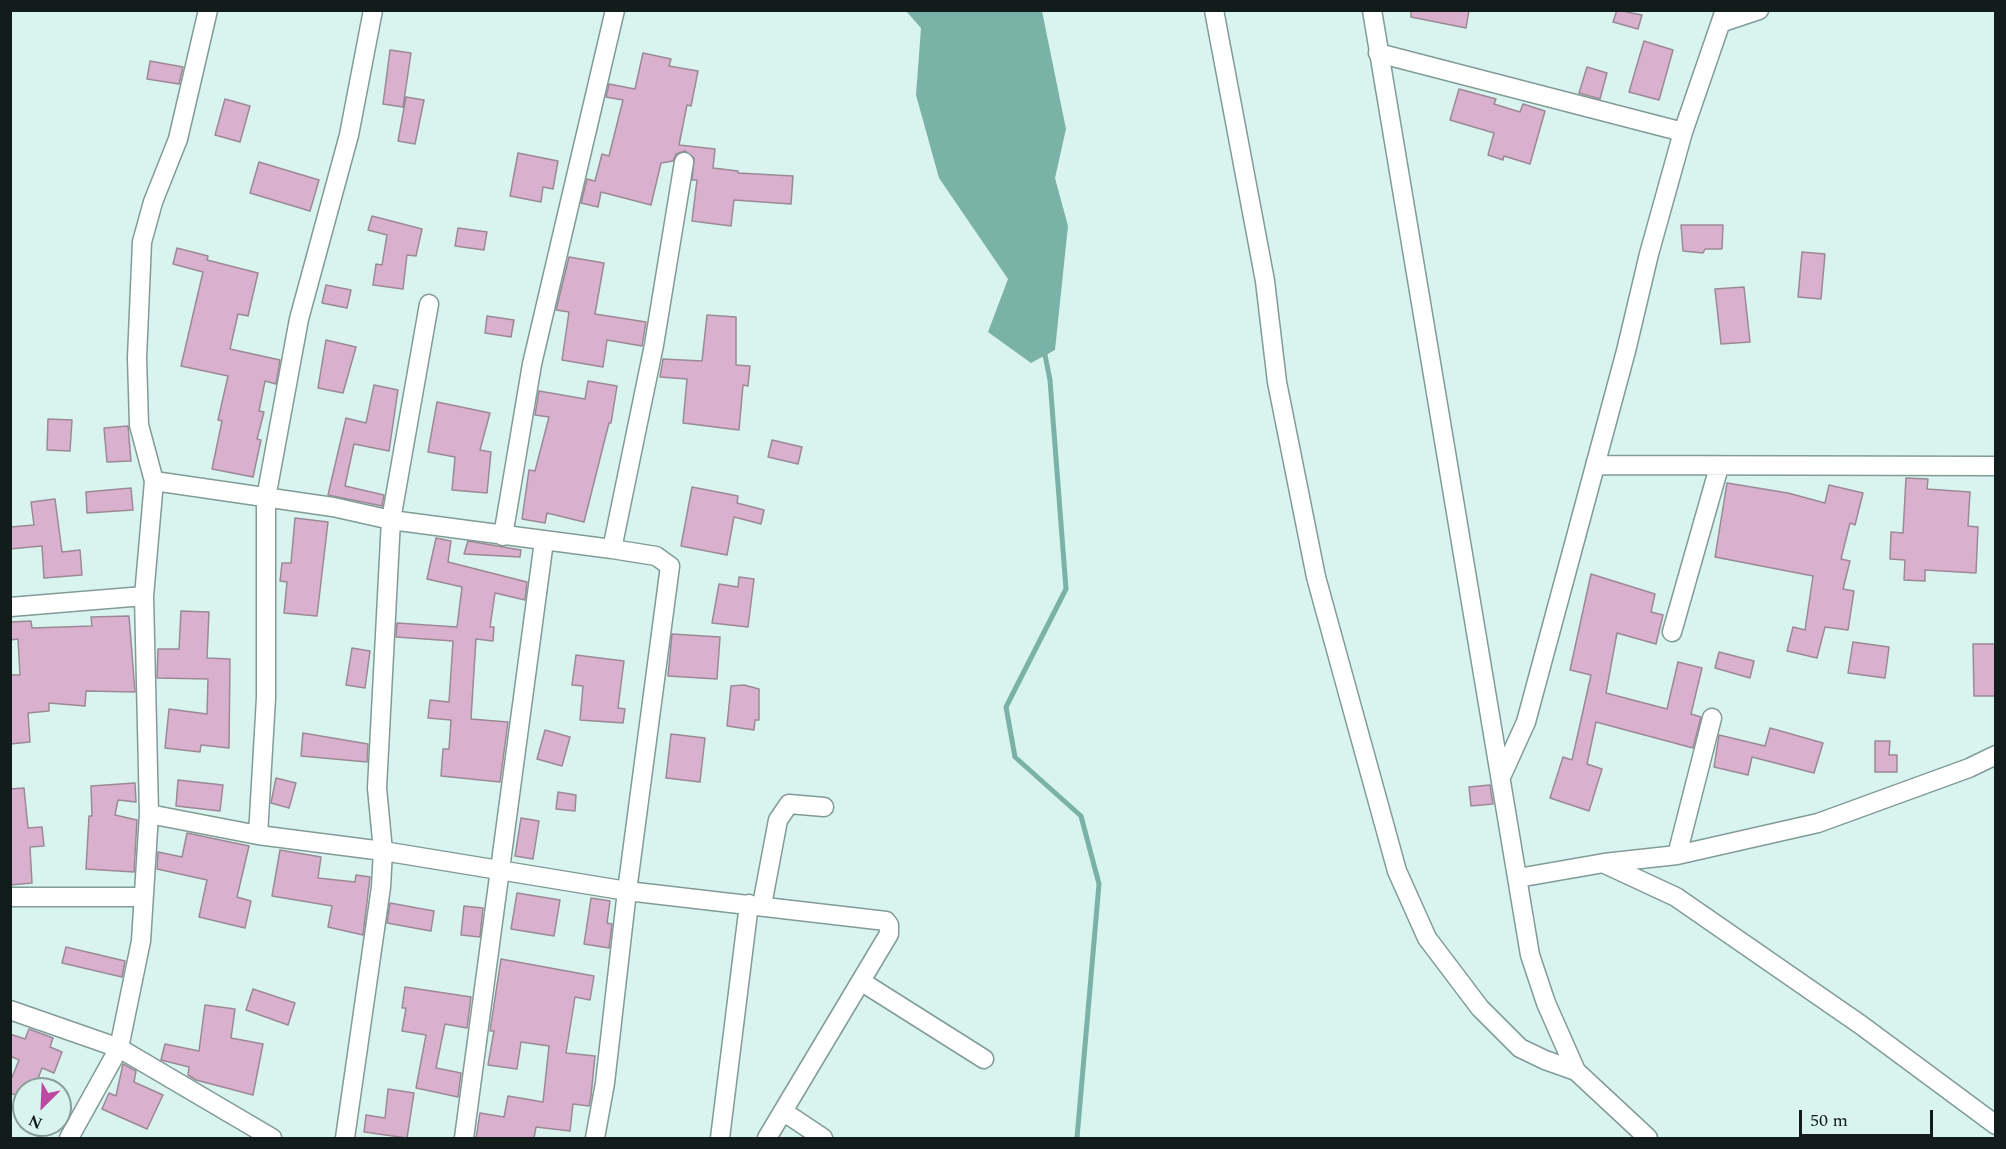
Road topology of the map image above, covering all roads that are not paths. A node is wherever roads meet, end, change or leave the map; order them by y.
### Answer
1 (208, 10) edge
2 (373, 10) edge
3 (615, 10) edge
4 (1214, 10) edge
5 (1372, 10) edge
6 (1759, 10) edge
7 (1724, 16) edge
8 (1378, 53) junction
9 (1683, 132) junction
10 (684, 162) dead end
11 (429, 304) dead end
12 (1594, 465) junction
13 (1995, 466) edge
14 (1719, 467) junction
15 (154, 481) junction
16 (266, 498) junction
17 (391, 520) junction
18 (503, 536) junction
19 (544, 541) junction
20 (612, 549) junction
21 (144, 596) junction
22 (10, 607) edge
23 (1672, 632) dead end
24 (1712, 718) dead end
25 (1995, 755) edge
26 (1501, 777) junction
27 (824, 807) dead end
28 (149, 814) junction
29 (258, 835) junction
30 (383, 851) junction
31 (1677, 855) junction
32 (1604, 863) junction
33 (499, 871) junction
34 (1518, 878) junction
35 (627, 891) junction
36 (10, 897) edge
37 (143, 897) junction
38 (756, 904) junction
39 (862, 982) junction
40 (10, 1010) edge
41 (120, 1048) junction
42 (984, 1059) dead end
43 (1576, 1071) junction
44 (784, 1112) junction
45 (1995, 1125) edge
46 (69, 1138) edge
47 (272, 1138) edge
48 (345, 1138) edge
49 (464, 1138) edge
50 (595, 1138) edge
51 (720, 1138) edge
52 (767, 1138) edge
53 (823, 1138) edge
54 (1648, 1138) edge

1 - 15 street
2 - 16 street
3 - 18 street
4 - 43 street
5 - 8 street
6 - 7 street
7 - 9 street
8 - 9 street
8 - 26 street
9 - 12 street
10 - 20 street
11 - 17 street
12 - 14 street
12 - 26 street
13 - 14 street
14 - 23 street
15 - 16 street
15 - 21 street
16 - 17 street
16 - 29 street
17 - 18 street
17 - 30 street
18 - 19 street
19 - 20 street
19 - 33 street
20 - 35 street
21 - 22 street
21 - 28 street
24 - 31 street
25 - 31 street
26 - 34 street
27 - 38 street
28 - 29 street
28 - 37 street
29 - 30 street
30 - 33 street
30 - 48 street
31 - 32 street
32 - 34 street
32 - 45 street
33 - 35 street
33 - 49 street
34 - 43 street
35 - 38 street
35 - 50 street
36 - 37 street
37 - 41 street
38 - 39 street
38 - 51 street
39 - 42 street
39 - 44 street
40 - 41 street
41 - 46 street
41 - 47 street
43 - 54 street
44 - 52 street
44 - 53 street

